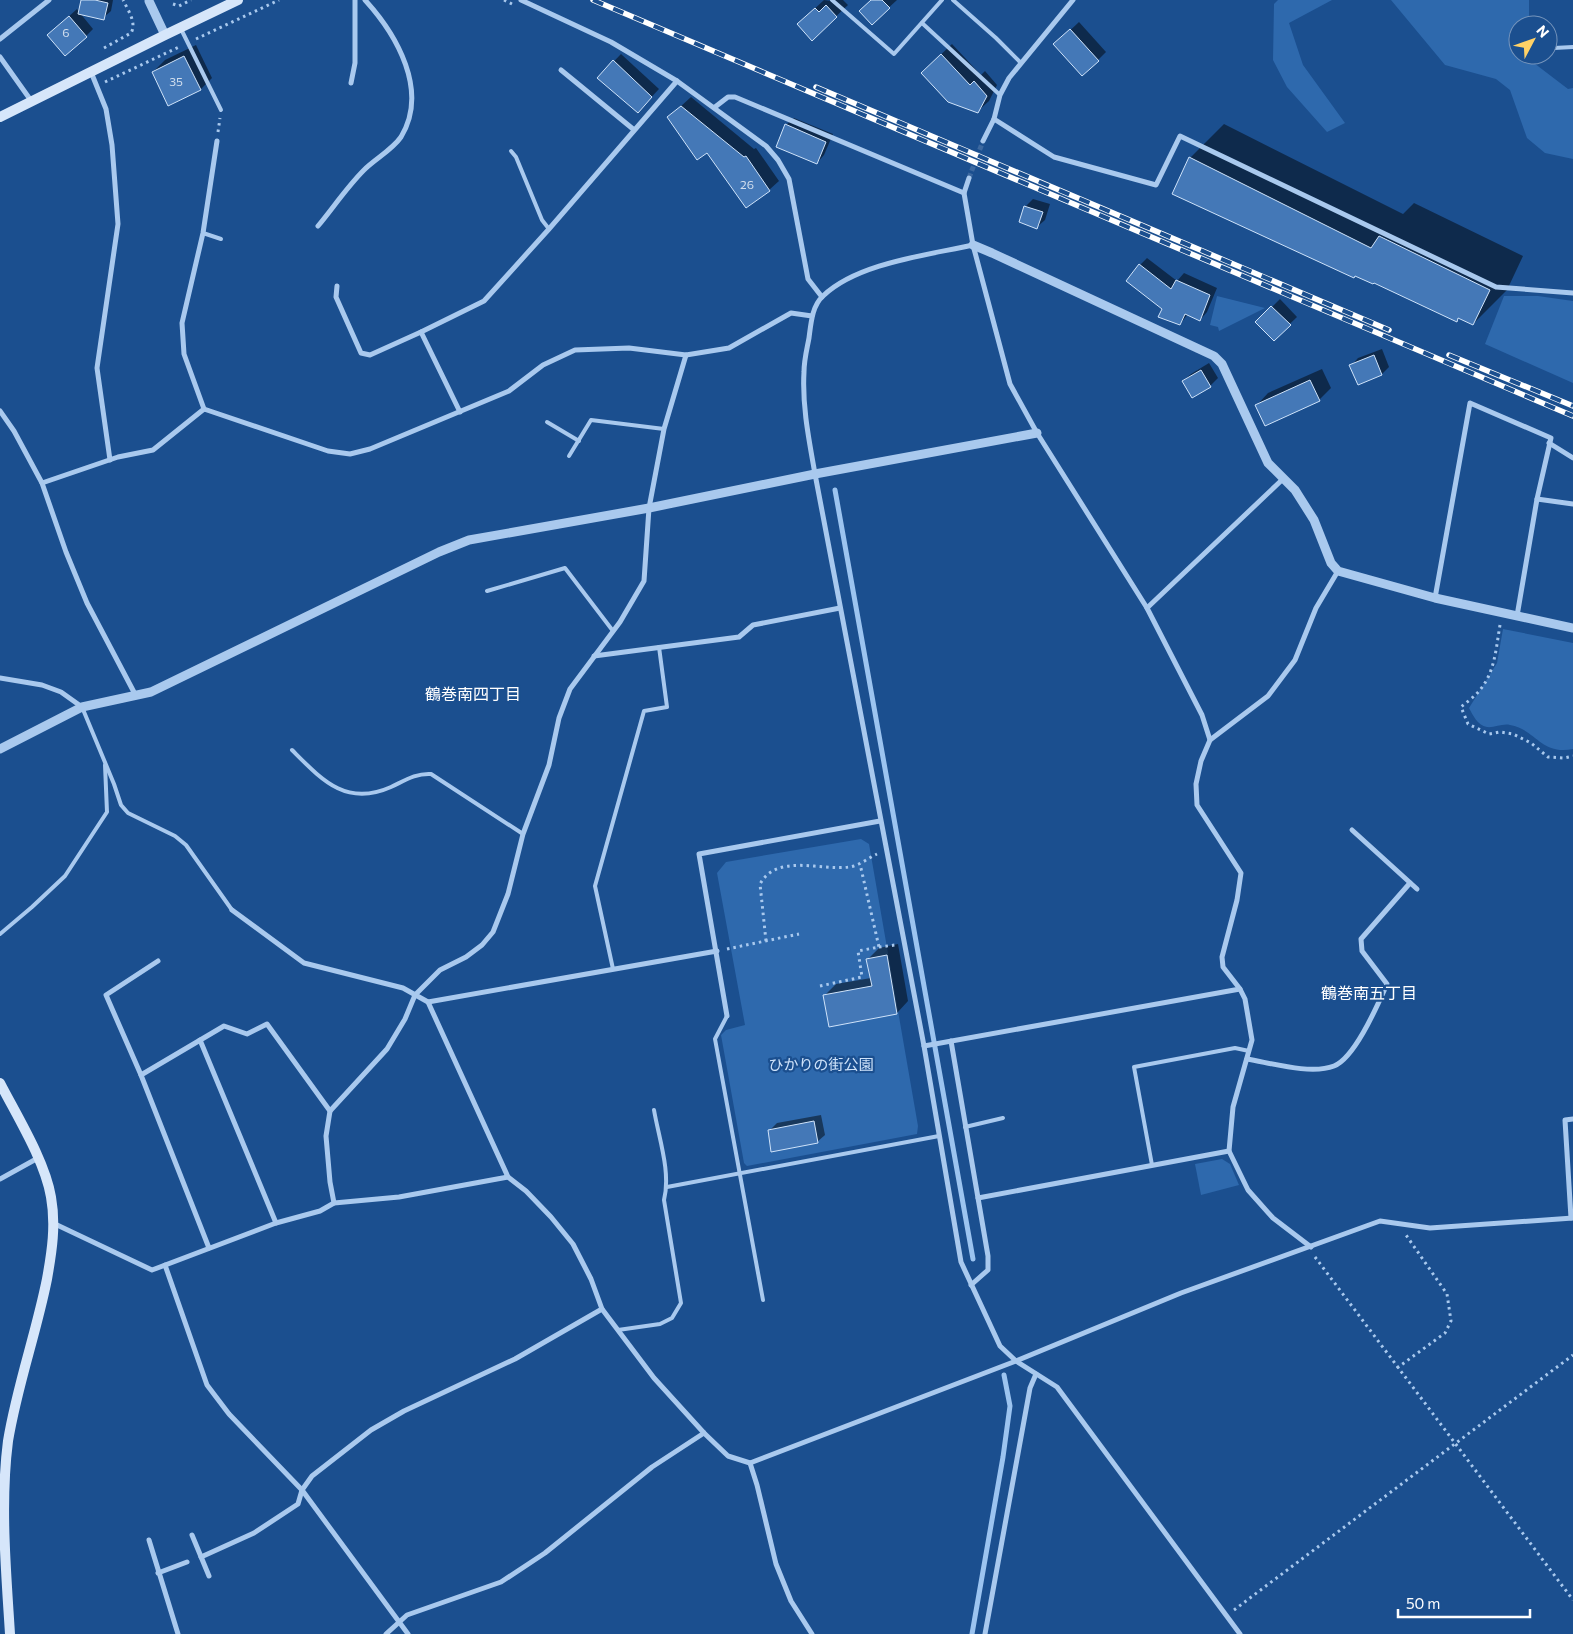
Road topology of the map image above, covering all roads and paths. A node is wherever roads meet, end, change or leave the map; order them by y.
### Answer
1 (48, 0) edge
2 (123, 0) edge
3 (149, 0) edge
4 (191, 0) edge
5 (238, 0) edge
6 (355, 0) edge
7 (365, 0) edge
8 (521, 0) edge
9 (832, 0) edge
10 (932, 0) edge
11 (942, 0) edge
12 (953, 0) edge
13 (1073, 0) edge
14 (173, 4) dead end
15 (937, 5) junction
16 (922, 23) junction
17 (180, 27) junction
18 (165, 34) junction
19 (0, 39) edge
20 (1573, 46) edge
21 (1558, 48) edge
22 (98, 51) dead end
23 (0, 57) edge
24 (1020, 62) junction
25 (561, 70) dead end
26 (91, 72) junction
27 (676, 81) junction
28 (351, 82) dead end
29 (1000, 95) junction
30 (32, 102) junction
31 (714, 107) junction
32 (221, 110) joint
33 (0, 117) edge
34 (994, 119) junction
35 (633, 129) junction
36 (983, 141) tunnel mouth
37 (217, 142) joint
38 (511, 151) dead end
39 (969, 178) tunnel mouth
40 (964, 193) junction
41 (318, 226) dead end
42 (549, 229) junction
43 (203, 233) junction
44 (221, 239) dead end
45 (973, 245) junction
46 (337, 286) dead end
47 (1573, 292) edge
48 (822, 297) junction
49 (812, 316) junction
50 (421, 332) junction
51 (686, 355) junction
52 (204, 409) junction
53 (0, 411) edge
54 (460, 412) junction
55 (547, 422) dead end
56 (664, 429) junction
57 (1037, 433) junction
58 (578, 441) junction
59 (1550, 443) junction
60 (569, 456) dead end
61 (1573, 458) edge
62 (110, 460) junction
63 (815, 474) junction
64 (1284, 478) junction
65 (42, 483) junction
66 (1537, 500) junction
67 (1573, 504) edge
68 (649, 508) junction
69 (1338, 571) junction
70 (487, 591) dead end
71 (1435, 598) junction
72 (840, 608) junction
73 (1147, 608) junction
74 (1517, 616) junction
75 (1500, 625) dead end
76 (1573, 628) edge
77 (613, 631) junction
78 (659, 647) junction
79 (594, 656) junction
80 (0, 678) edge
81 (136, 696) junction
82 (82, 707) junction
83 (1210, 740) junction
84 (0, 749) edge
85 (292, 750) dead end
86 (1573, 756) edge
87 (105, 762) junction
88 (880, 822) junction
89 (1352, 830) dead end
90 (523, 834) junction
91 (886, 850) junction
92 (860, 864) junction
93 (1410, 883) junction
94 (1417, 889) dead end
95 (232, 910) joint
96 (0, 934) edge
97 (799, 934) dead end
98 (766, 941) junction
99 (904, 944) junction
100 (879, 947) junction
101 (717, 951) junction
102 (158, 961) dead end
103 (613, 969) junction
104 (820, 986) dead end
105 (1240, 989) junction
106 (415, 995) junction
107 (428, 1002) junction
108 (727, 1016) joint
109 (200, 1040) junction
110 (951, 1042) junction
111 (924, 1046) junction
112 (1249, 1051) junction
113 (1247, 1060) junction
114 (141, 1074) junction
115 (0, 1083) edge
116 (330, 1110) junction
117 (654, 1110) dead end
118 (1003, 1118) dead end
119 (1573, 1119) edge
120 (966, 1127) junction
121 (939, 1136) junction
122 (1229, 1151) junction
123 (38, 1158) junction
124 (1152, 1165) junction
125 (740, 1174) junction
126 (508, 1177) junction
127 (0, 1179) edge
128 (667, 1187) junction
129 (978, 1198) junction
130 (334, 1204) junction
131 (1572, 1218) edge
132 (276, 1223) junction
133 (55, 1224) junction
134 (1400, 1224) junction
135 (1311, 1247) junction
136 (209, 1248) junction
137 (166, 1265) junction
138 (971, 1285) junction
139 (763, 1300) dead end
140 (602, 1309) junction
141 (618, 1330) junction
142 (1573, 1354) edge
143 (1016, 1361) junction
144 (1397, 1368) junction
145 (1036, 1374) junction
146 (704, 1433) junction
147 (1454, 1443) junction
148 (750, 1463) junction
149 (2, 1480) edge
150 (302, 1490) junction
151 (192, 1535) dead end
152 (149, 1540) dead end
153 (201, 1557) junction
154 (187, 1562) dead end
155 (158, 1573) junction
156 (209, 1576) dead end
157 (1573, 1600) edge
158 (1227, 1616) junction
159 (400, 1622) junction
160 (10, 1634) edge
161 (178, 1634) edge
162 (386, 1634) edge
163 (408, 1634) edge
164 (812, 1634) edge
165 (985, 1634) edge
166 (1240, 1634) edge

1 - 19 street
2 - 22 path
3 - 18 street
4 - 14 path
5 - 17 main road
6 - 28 street
7 - 41 street
8 - 27 street
9 - 16 lane
10 - 15 lane
11 - 15 lane
12 - 24 lane
13 - 24 street
15 - 16 lane
16 - 29 lane
17 - 18 main road
17 - 32 lane
18 - 26 main road
20 - 21 lane
23 - 30 street
24 - 29 street
25 - 35 street
26 - 30 main road
26 - 62 street
27 - 31 street
27 - 35 street
29 - 34 street
30 - 33 main road
31 - 40 street
31 - 48 street
32 - 37 path
34 - 36 street
34 - 47 street
35 - 42 street
37 - 43 street
38 - 42 lane
39 - 40 street
40 - 45 street
42 - 50 street
43 - 44 lane
43 - 52 street
45 - 48 street
45 - 57 street
45 - 64 street
46 - 50 street
48 - 49 street
49 - 51 street
49 - 63 street
50 - 54 street
51 - 54 street
51 - 56 street
52 - 54 street
52 - 62 street
53 - 65 street
55 - 58 lane
56 - 58 lane
56 - 68 street
57 - 63 street
57 - 73 street
58 - 60 lane
59 - 61 street
59 - 66 street
59 - 71 street
62 - 65 street
63 - 68 street
63 - 72 street
64 - 69 street
64 - 73 street
65 - 81 street
66 - 67 street
66 - 74 street
68 - 77 street
68 - 81 street
69 - 71 street
69 - 83 street
70 - 77 lane
71 - 74 street
72 - 78 street
72 - 88 street
73 - 83 street
74 - 76 street
75 - 86 path
77 - 79 street
78 - 79 street
78 - 103 lane
79 - 90 street
80 - 82 street
81 - 82 street
82 - 84 street
82 - 87 lane
83 - 105 street
85 - 90 lane
87 - 95 lane
87 - 96 lane
88 - 91 street
88 - 101 street
89 - 93 street
90 - 106 street
91 - 92 path
91 - 99 street
92 - 98 path
92 - 100 path
93 - 94 street
93 - 113 street
95 - 106 street
97 - 98 path
98 - 101 path
99 - 100 path
99 - 111 street
100 - 104 path
101 - 103 street
101 - 108 street
102 - 114 street
103 - 107 street
105 - 110 street
105 - 112 street
106 - 107 street
106 - 116 street
107 - 126 street
108 - 125 lane
109 - 114 street
109 - 116 street
109 - 132 street
110 - 111 street
110 - 120 street
111 - 121 street
112 - 113 street
112 - 124 lane
113 - 122 street
114 - 136 street
115 - 123 main road
116 - 130 street
117 - 128 lane
118 - 120 lane
119 - 131 street
120 - 129 street
121 - 125 lane
121 - 138 street
122 - 124 street
122 - 135 street
123 - 127 street
123 - 133 main road
124 - 129 street
125 - 128 lane
125 - 139 lane
126 - 130 street
126 - 140 street
128 - 141 lane
129 - 138 street
130 - 132 street
131 - 134 street
132 - 136 street
133 - 137 street
133 - 149 main road
134 - 135 street
134 - 144 path
135 - 143 street
135 - 144 path
136 - 137 street
137 - 150 street
138 - 143 street
140 - 141 street
140 - 150 street
141 - 146 street
142 - 147 path
143 - 145 street
143 - 148 street
144 - 147 path
145 - 158 street
145 - 165 street
146 - 148 street
146 - 159 street
147 - 157 path
147 - 158 path
148 - 164 street
149 - 160 main road
150 - 153 street
150 - 159 street
151 - 153 street
152 - 155 street
153 - 156 street
154 - 155 street
155 - 161 street
158 - 166 street
159 - 162 street
159 - 163 street

